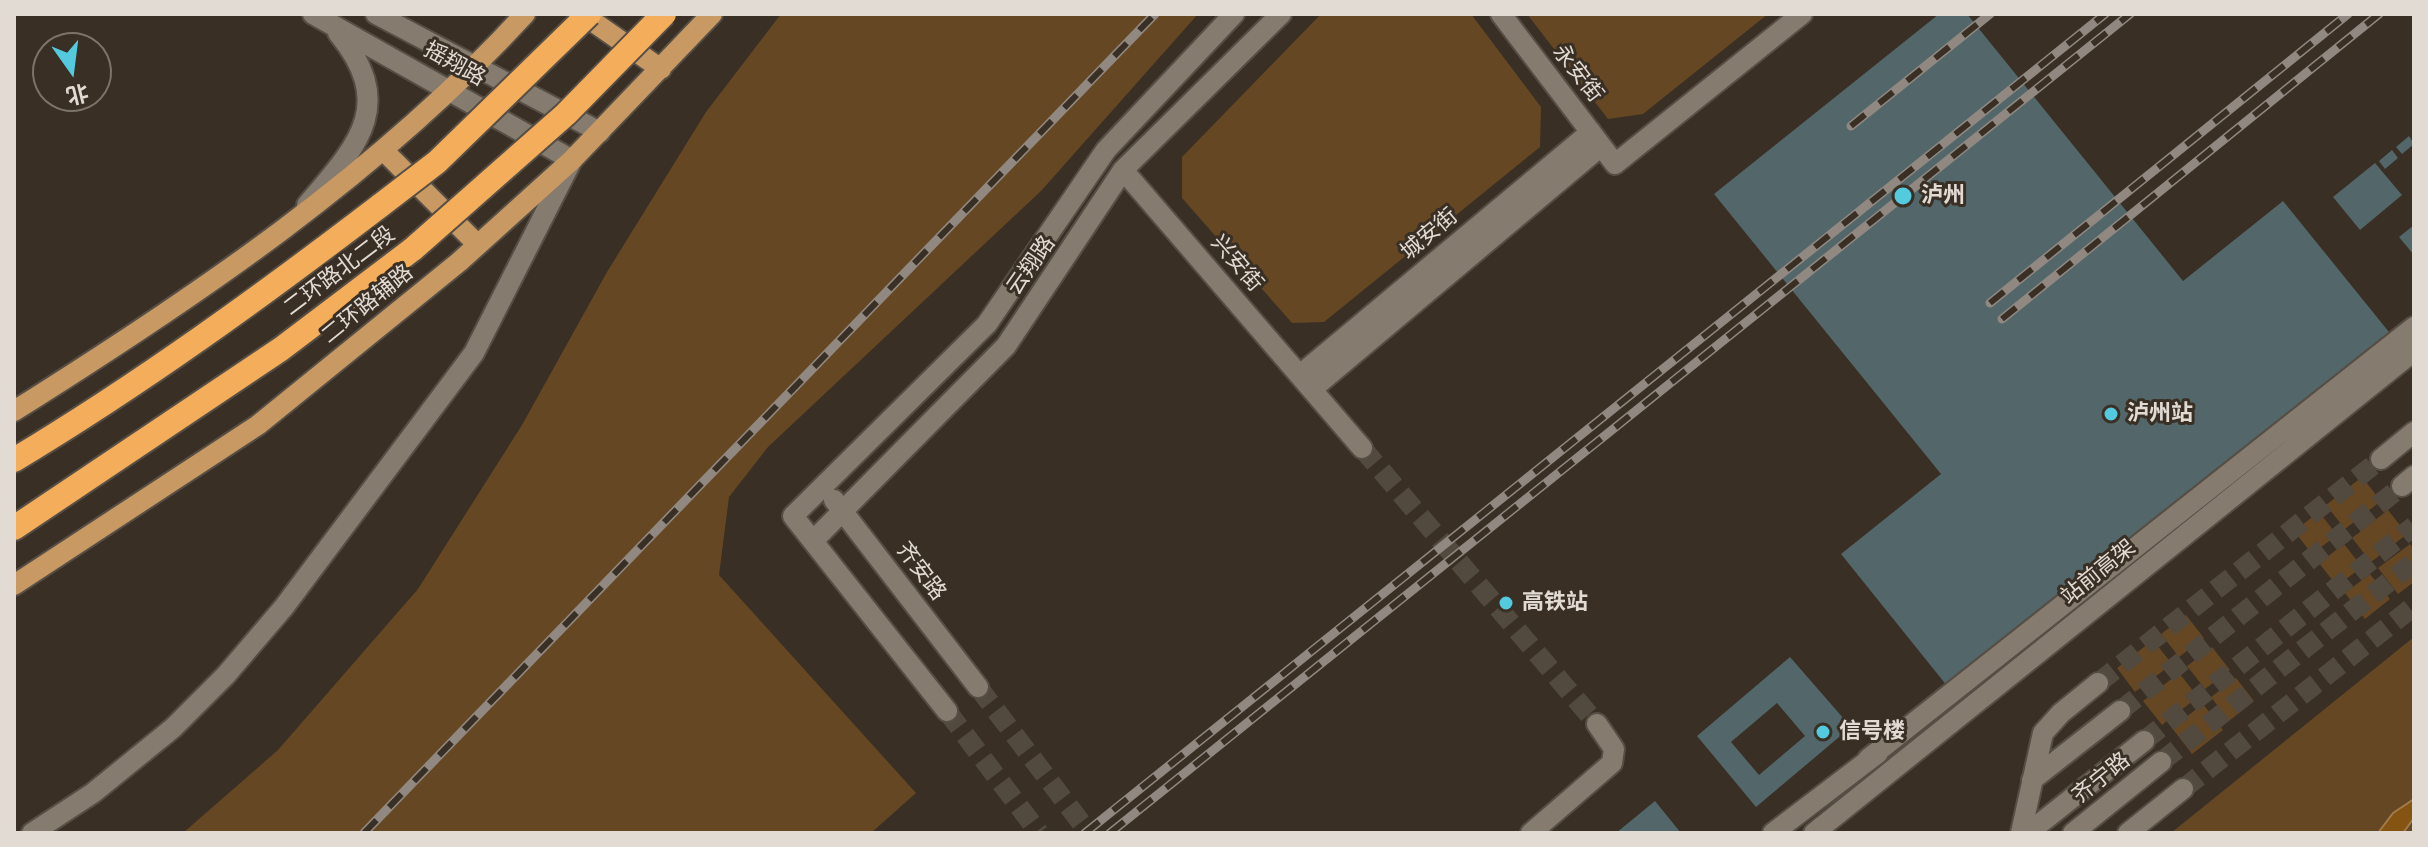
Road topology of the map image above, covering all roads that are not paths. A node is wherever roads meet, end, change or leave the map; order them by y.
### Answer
1 (376, 14) edge
2 (525, 14) edge
3 (582, 14) edge
4 (589, 14) edge
5 (664, 14) edge
6 (712, 14) edge
7 (1234, 14) edge
8 (1281, 14) edge
9 (1501, 14) edge
10 (1802, 14) edge
11 (322, 19) edge
12 (475, 68) junction
13 (661, 69) junction
14 (451, 91) junction
15 (600, 132) junction
16 (1596, 139) junction
17 (383, 150) junction
18 (572, 160) junction
19 (1123, 170) junction
20 (293, 220) junction
21 (478, 245) junction
22 (2414, 327) edge
23 (2414, 351) edge
24 (1306, 382) junction
25 (14, 411) edge
26 (2414, 432) edge
27 (1362, 448) tunnel mouth
28 (2381, 459) tunnel mouth
29 (14, 460) edge
30 (823, 487) junction
31 (842, 510) junction
32 (14, 528) edge
33 (814, 540) junction
34 (14, 585) edge
35 (1979, 672) junction
36 (2098, 683) tunnel mouth
37 (978, 687) tunnel mouth
38 (947, 711) tunnel mouth
39 (2120, 711) tunnel mouth
40 (1955, 720) junction
41 (1597, 724) tunnel mouth
42 (2144, 741) tunnel mouth
43 (1868, 759) junction
44 (2161, 762) tunnel mouth
45 (2032, 780) junction
46 (2183, 789) tunnel mouth
47 (32, 833) edge
48 (1531, 833) edge
49 (1773, 833) edge
50 (1814, 833) edge
51 (2021, 833) edge
52 (2028, 833) edge
53 (2073, 833) edge
54 (2128, 833) edge

1 - 12 street, 摇翔路
2 - 12 main road
3 - 13 main road
4 - 29 highway, 二环路北二段, bridge
5 - 32 highway, 二环路北二段, bridge
6 - 13 main road, 二环路辅路
7 - 30 street, 云翔路
8 - 19 street, 云翔路
9 - 16 street, 永安街
10 - 16 street, 永安街
11 - 14 street, 摇翔路
11 - 20 street
12 - 14 main road
12 - 15 street, 摇翔路
13 - 15 main road, 二环路辅路
14 - 17 main road
14 - 18 street, 摇翔路
15 - 18 main road, 二环路辅路
16 - 24 street, 城安街
17 - 20 main road
17 - 21 main road
18 - 21 main road, 二环路辅路
18 - 47 street
19 - 24 street, 兴安街
19 - 31 street, 云翔路
20 - 25 main road
21 - 34 main road, 二环路辅路
22 - 35 street
23 - 40 street, 站前高架
24 - 27 street, 兴安街
26 - 28 street
30 - 31 street, 齐安路
30 - 33 street, 云翔路
31 - 33 street, 云翔路
31 - 37 street, 齐安路
33 - 38 street
35 - 40 street
35 - 43 street
36 - 45 street
39 - 45 street
40 - 43 street
40 - 50 street, 站前高架
41 - 48 street
42 - 52 street
43 - 49 street
44 - 53 street, 齐宁路
45 - 51 street
46 - 54 street

